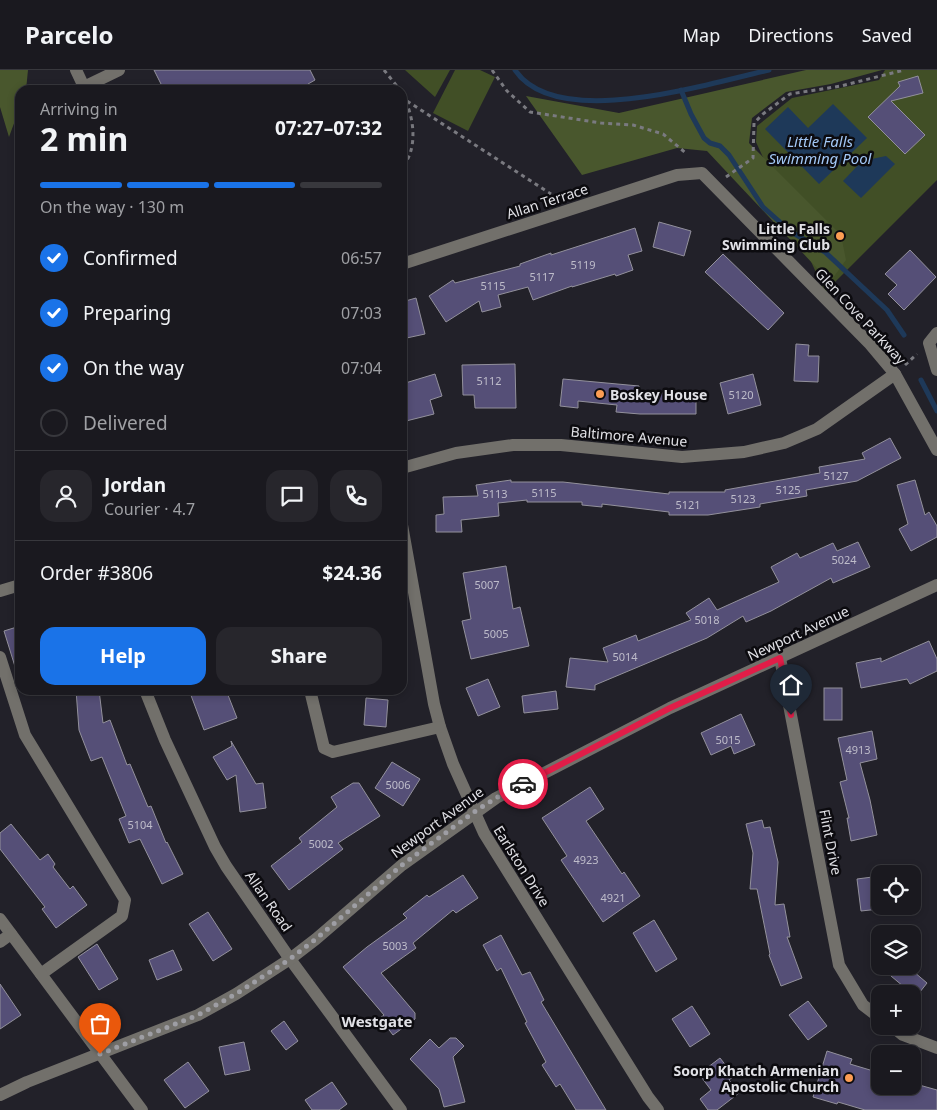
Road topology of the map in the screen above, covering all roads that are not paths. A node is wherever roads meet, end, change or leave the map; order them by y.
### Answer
1 (76, 70) edge
2 (118, 70) edge
3 (82, 85) edge
4 (89, 85) edge
5 (702, 173) joint
6 (407, 262) edge
7 (933, 338) edge
8 (937, 370) edge
9 (895, 374) junction
10 (937, 450) edge
11 (407, 467) edge
12 (407, 553) edge
13 (937, 585) edge
14 (15, 586) edge
15 (0, 591) edge
16 (0, 657) edge
17 (780, 658) junction
18 (147, 695) edge
19 (311, 695) edge
20 (440, 727) junction
21 (474, 812) junction
22 (0, 919) edge
23 (11, 934) junction
24 (0, 942) edge
25 (290, 959) junction
26 (41, 974) junction
27 (871, 1011) edge
28 (903, 1035) edge
29 (937, 1048) edge
30 (100, 1054) junction
31 (0, 1095) edge
32 (142, 1110) edge
33 (401, 1110) edge
34 (658, 1110) edge

1 - 3 street
2 - 4 street
5 - 6 street, Allan Terrace
5 - 9 street, Glen Cove Parkway
7 - 8 street
9 - 10 street, Glen Cove Parkway
9 - 11 street, Baltimore Avenue
12 - 20 street, Earlston Drive
13 - 17 street, Newport Avenue
14 - 15 street
16 - 26 street
17 - 21 street, Newport Avenue
17 - 27 street, Flint Drive
18 - 25 street, Allan Road
19 - 20 street
20 - 21 street, Earlston Drive
21 - 25 street, Newport Avenue
21 - 34 street, Earlston Drive
22 - 23 street
23 - 24 street
23 - 26 street
25 - 30 street, Newport Avenue
25 - 33 street, Allan Road
26 - 30 street
28 - 29 street
30 - 31 street, Newport Avenue
30 - 32 street

